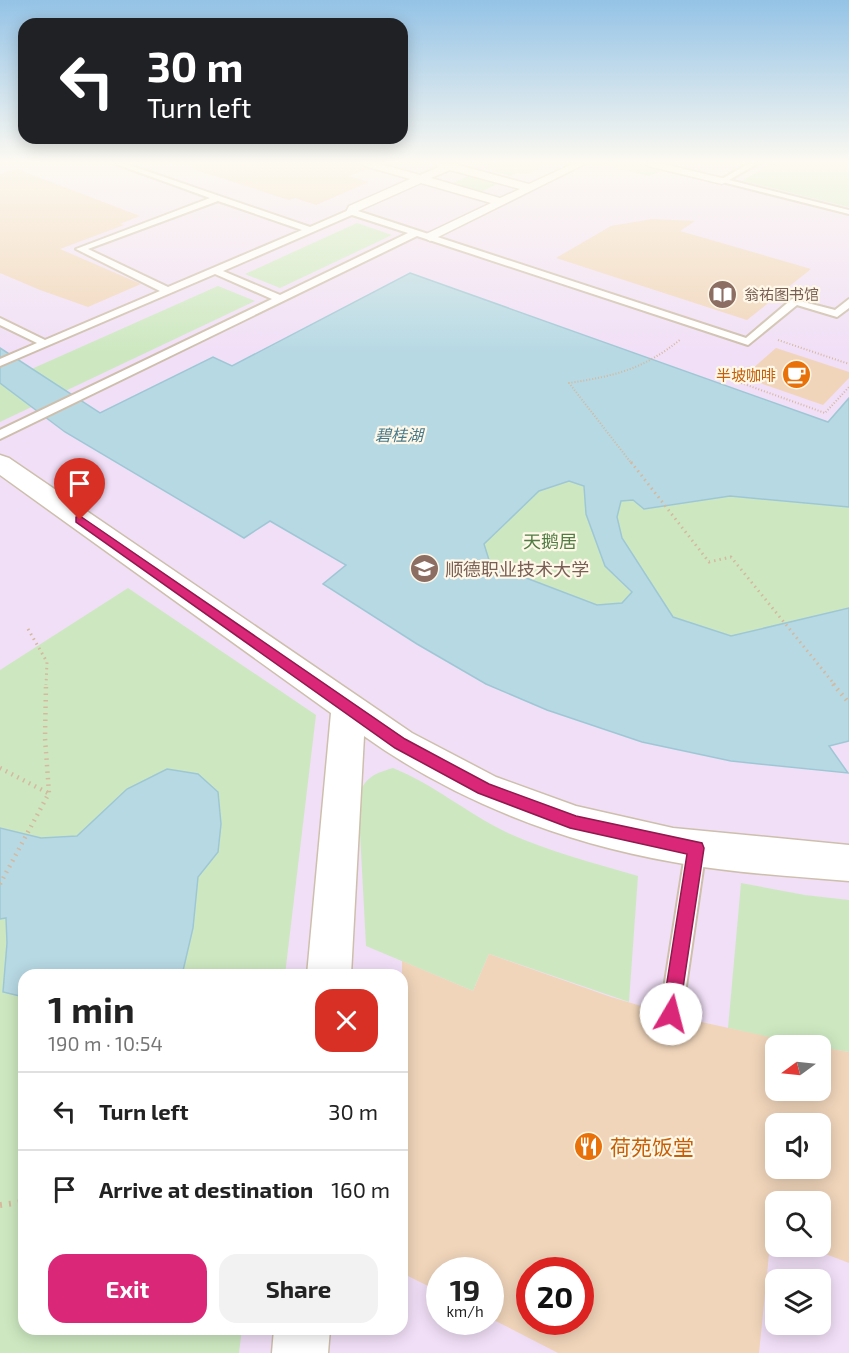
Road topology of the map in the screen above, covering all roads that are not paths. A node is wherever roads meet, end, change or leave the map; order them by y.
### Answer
1 (139, 227) edge
2 (302, 227) edge
3 (317, 227) edge
4 (398, 227) edge
5 (450, 227) edge
6 (310, 230) junction
7 (416, 233) junction
8 (430, 237) junction
9 (215, 271) junction
10 (168, 291) junction
11 (280, 299) junction
12 (849, 302) edge
13 (0, 321) edge
14 (46, 344) junction
15 (0, 363) edge
16 (0, 435) edge
17 (4, 472) edge
18 (349, 706) junction
19 (696, 848) junction
20 (849, 862) edge
21 (329, 969) edge
22 (671, 1014) dead end
23 (302, 1335) edge
24 (300, 1353) edge

1 - 10 lane
2 - 6 lane
3 - 6 lane
4 - 7 lane
5 - 8 street
6 - 9 lane
7 - 8 lane
7 - 11 lane
8 - 12 lane
9 - 10 lane
9 - 11 lane
10 - 14 lane
11 - 16 lane
13 - 14 lane
14 - 15 lane
17 - 18 street
18 - 19 street
18 - 21 street
19 - 20 street
19 - 22 lane
23 - 24 street

